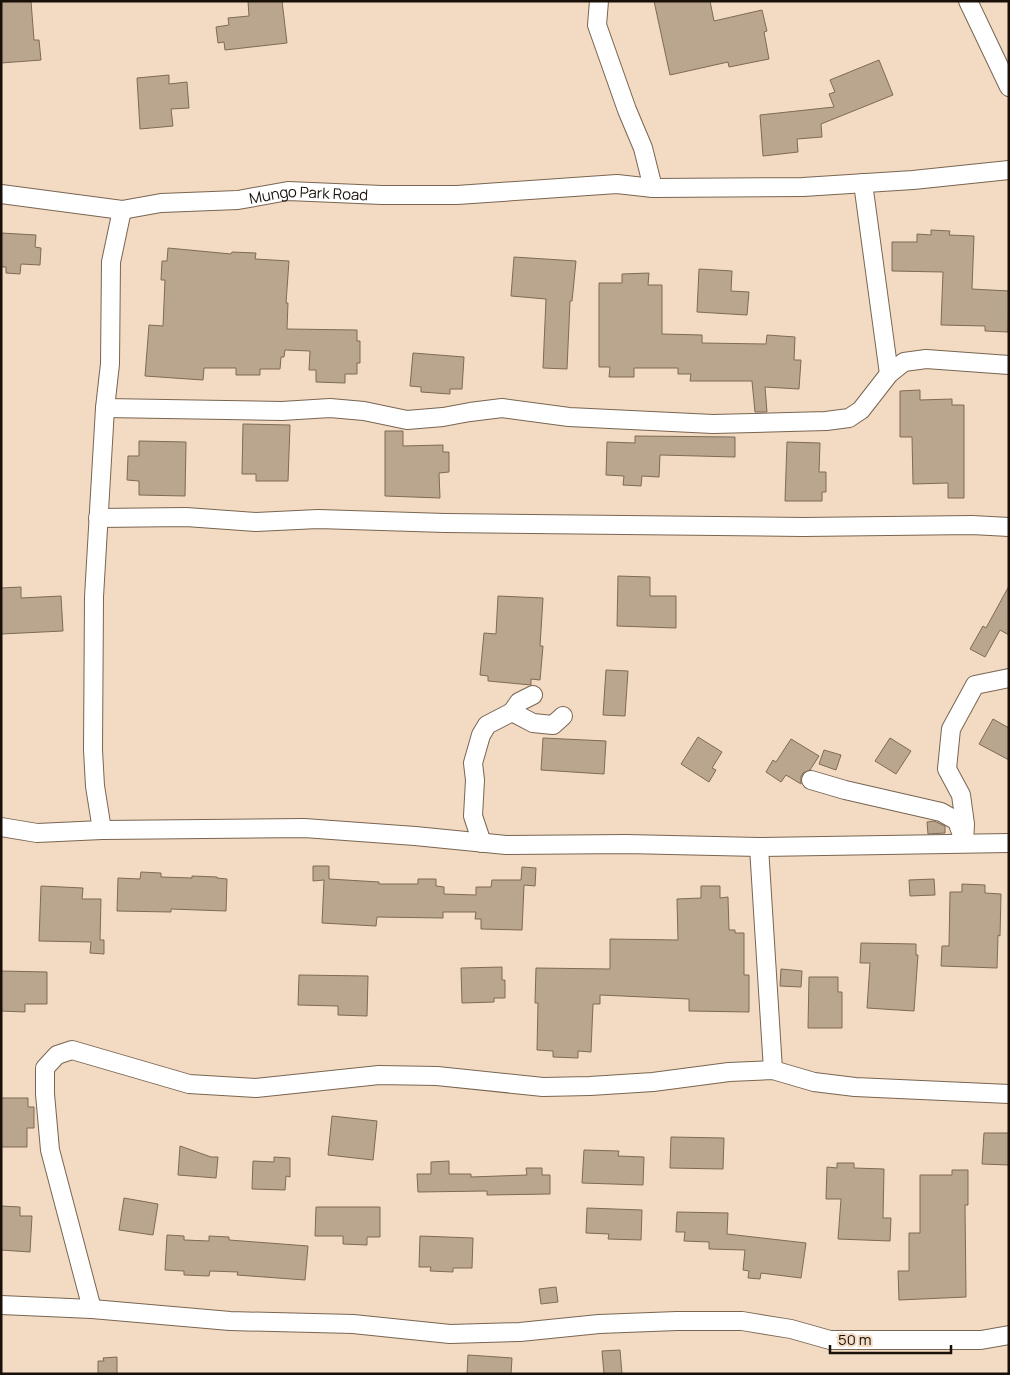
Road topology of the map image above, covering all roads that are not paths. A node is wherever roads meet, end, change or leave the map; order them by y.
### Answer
1 (599, 1) edge
2 (968, 1) edge
3 (1009, 87) edge
4 (1009, 170) edge
5 (863, 183) junction
6 (653, 188) junction
7 (1, 194) edge
8 (122, 210) junction
9 (1009, 365) edge
10 (889, 374) junction
11 (105, 408) junction
12 (98, 518) junction
13 (1009, 527) edge
14 (1009, 678) edge
15 (533, 695) dead end
16 (512, 712) junction
17 (563, 716) dead end
18 (811, 780) dead end
19 (1, 827) edge
20 (102, 830) junction
21 (482, 843) junction
22 (964, 843) junction
23 (1009, 843) edge
24 (759, 847) junction
25 (773, 1070) junction
26 (1009, 1094) edge
27 (1, 1305) edge
28 (92, 1309) junction
29 (1009, 1335) edge

1 - 6 street
2 - 3 street
4 - 5 street, Mungo Park Road
5 - 6 street, Mungo Park Road
5 - 10 street
6 - 8 street, Mungo Park Road
7 - 8 street, Mungo Park Road
8 - 11 street
9 - 10 street
10 - 11 street
11 - 12 street
12 - 13 street
12 - 20 street
14 - 22 street
15 - 16 street
16 - 17 street
16 - 21 street
18 - 22 street
19 - 20 street
20 - 21 street
21 - 24 street
22 - 23 street
22 - 24 street
24 - 25 street
25 - 26 street
25 - 28 street
27 - 28 street
28 - 29 street

